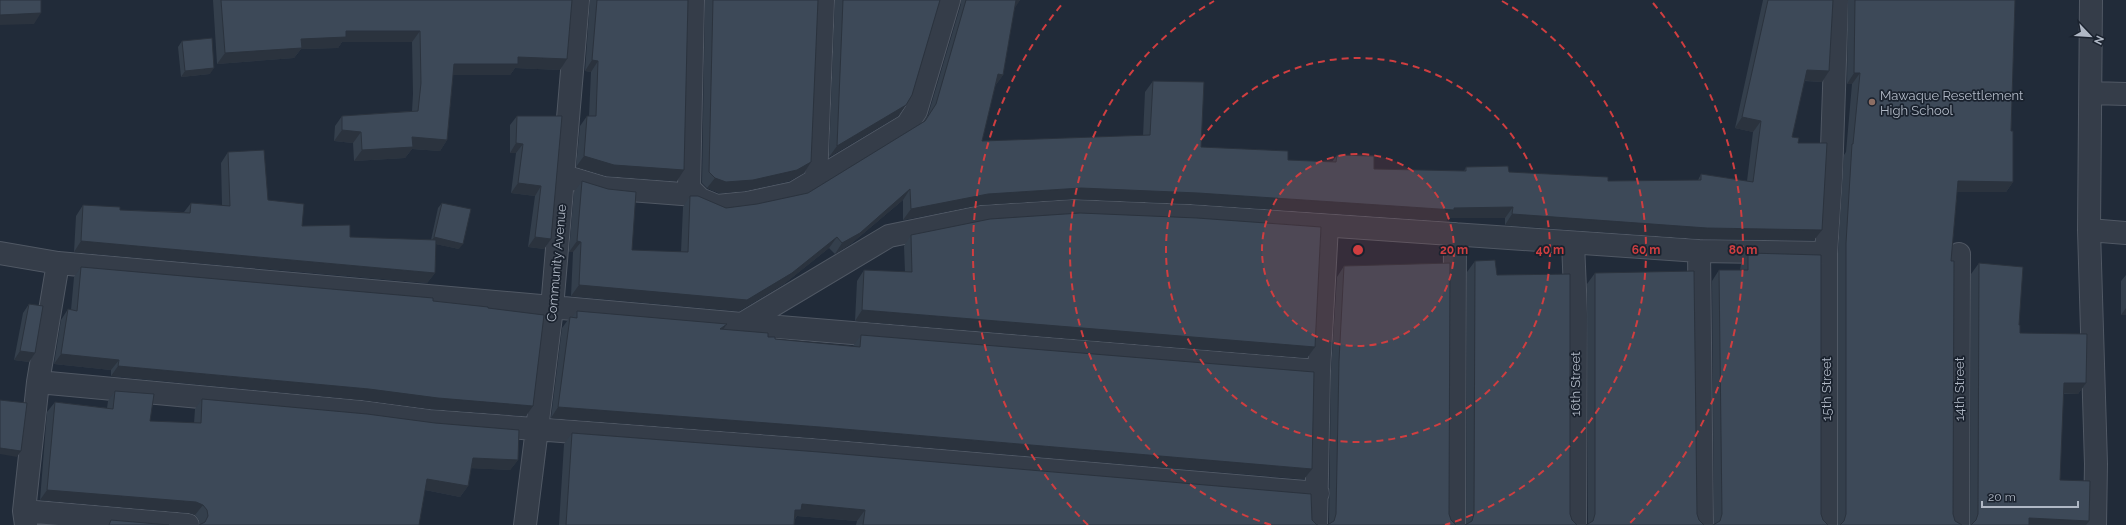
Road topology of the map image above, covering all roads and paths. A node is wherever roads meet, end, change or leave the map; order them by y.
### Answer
1 (578, 0) edge
2 (693, 0) edge
3 (823, 0) edge
4 (948, 0) edge
5 (1837, 0) edge
6 (2091, 0) edge
7 (2091, 93) junction
8 (2126, 94) edge
9 (564, 176) junction
10 (816, 180) junction
11 (695, 195) junction
12 (1327, 226) junction
13 (2089, 230) junction
14 (2126, 233) edge
15 (1455, 234) junction
16 (1573, 243) junction
17 (1699, 251) junction
18 (0, 253) edge
19 (1826, 253) junction
20 (1960, 254) dead end
21 (58, 263) junction
22 (552, 308) junction
23 (742, 324) junction
24 (1320, 371) junction
25 (38, 382) junction
26 (538, 430) junction
27 (1318, 493) junction
28 (25, 518) edge
29 (188, 525) edge
30 (525, 525) edge
31 (1316, 525) edge
32 (1454, 525) edge
33 (1575, 525) edge
34 (1702, 525) edge
35 (1826, 525) edge
36 (1958, 525) edge
37 (2095, 525) edge

1 - 9 street, Community Avenue
2 - 11 street
3 - 10 street
4 - 10 street
5 - 19 street, 15th Street
6 - 7 street
7 - 8 street
7 - 13 street
9 - 11 street
9 - 22 street, Community Avenue
10 - 11 street
12 - 15 street
12 - 23 street
12 - 24 street
13 - 14 street
13 - 37 street
15 - 16 street
15 - 32 street
16 - 17 street
16 - 33 street, 16th Street
17 - 19 street
17 - 34 street
18 - 21 street
19 - 35 street, 15th Street
20 - 36 street, 14th Street
21 - 22 street
21 - 25 street
22 - 23 street
22 - 26 street, Community Avenue
23 - 24 street
24 - 27 street
25 - 26 street
25 - 28 street
26 - 27 street
26 - 30 street, Community Avenue
27 - 31 street
28 - 29 street

